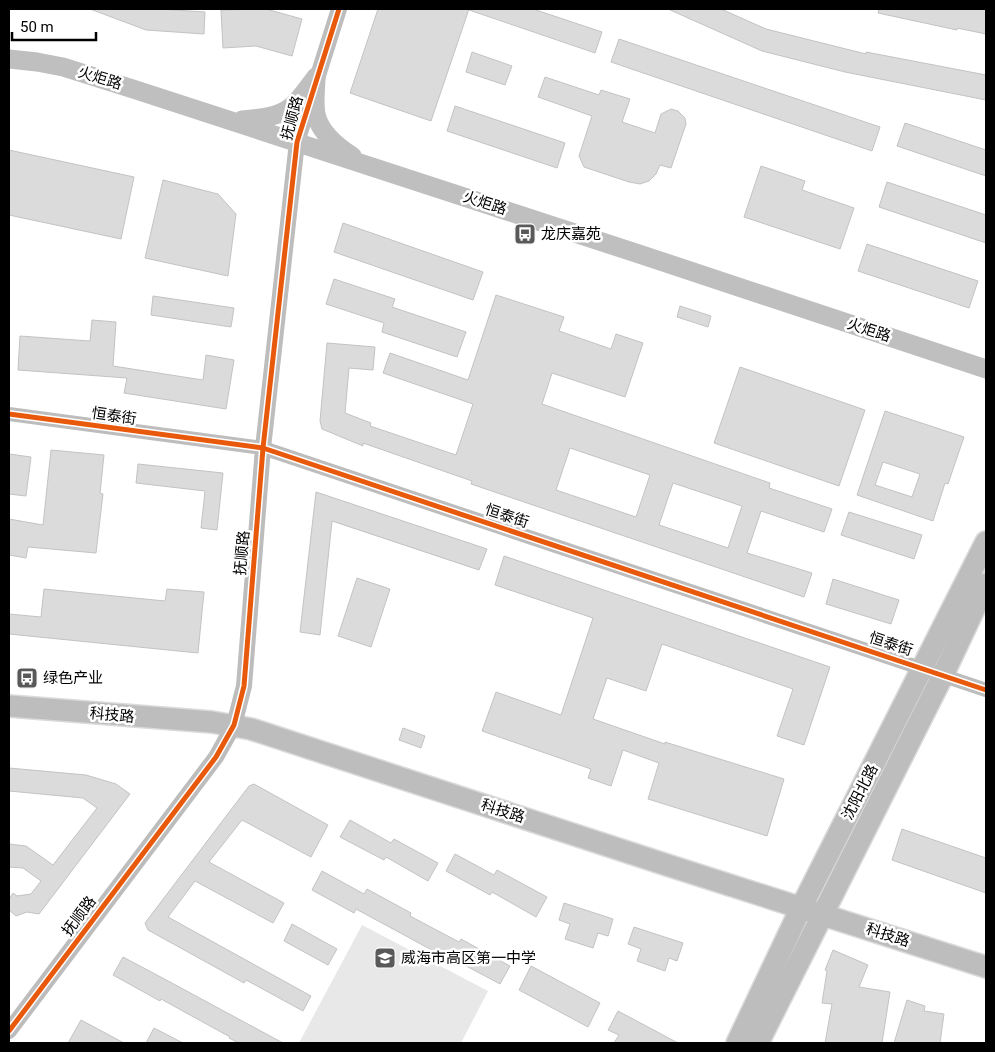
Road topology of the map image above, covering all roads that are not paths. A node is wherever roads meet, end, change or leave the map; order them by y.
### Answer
1 (339, 9) edge
2 (9, 59) edge
3 (316, 77) junction
4 (232, 121) junction
5 (297, 142) junction
6 (367, 165) junction
7 (985, 369) edge
8 (9, 414) edge
9 (263, 448) junction
10 (986, 542) edge
11 (986, 584) edge
12 (924, 668) junction
13 (944, 676) junction
14 (986, 690) edge
15 (9, 706) edge
16 (234, 725) junction
17 (801, 908) junction
18 (822, 914) junction
19 (986, 967) edge
20 (9, 1031) edge
21 (737, 1043) edge
22 (758, 1043) edge

1 - 3 street, 抚顺路
2 - 4 main road, 火炬路
3 - 4 main road
3 - 5 street, 抚顺路
3 - 6 main road
4 - 5 main road, 火炬路
5 - 6 main road, 火炬路
5 - 9 street, 抚顺路
6 - 7 main road, 火炬路
8 - 9 street, 恒泰街
9 - 12 street, 恒泰街
9 - 16 street, 抚顺路
10 - 12 main road, 沈阳北路
11 - 13 main road, 沈阳北路
12 - 13 street, 恒泰街
12 - 17 main road, 沈阳北路
13 - 14 street, 恒泰街
13 - 18 main road, 沈阳北路
15 - 16 main road, 科技路
16 - 17 main road, 科技路
16 - 20 street, 抚顺路
17 - 18 main road, 科技路
17 - 21 main road, 沈阳北路
18 - 19 main road, 科技路
18 - 22 main road, 沈阳北路

